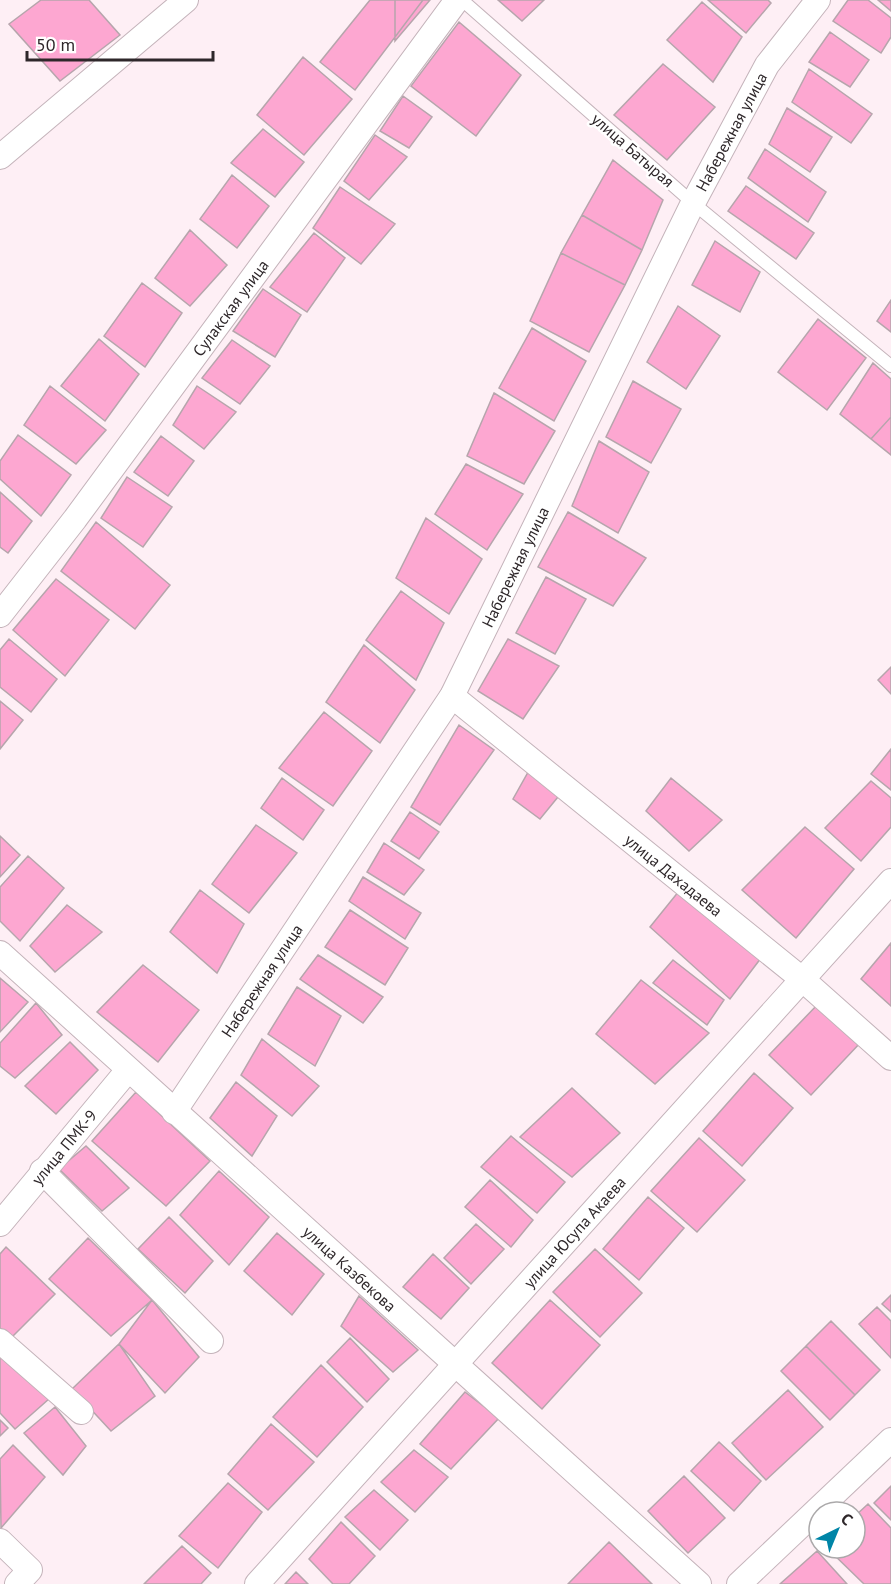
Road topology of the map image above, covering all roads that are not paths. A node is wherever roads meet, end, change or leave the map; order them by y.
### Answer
1 (186, 0) edge
2 (457, 0) edge
3 (462, 0) edge
4 (818, 0) edge
5 (0, 157) edge
6 (693, 203) junction
7 (891, 366) edge
8 (0, 615) edge
9 (452, 696) junction
10 (891, 881) edge
11 (0, 953) edge
12 (802, 979) junction
13 (891, 1058) edge
14 (128, 1070) junction
15 (174, 1112) junction
16 (42, 1171) junction
17 (0, 1224) edge
18 (0, 1341) edge
19 (211, 1341) dead end
20 (456, 1364) junction
21 (81, 1412) dead end
22 (891, 1440) edge
23 (0, 1540) edge
24 (16, 1584) edge
25 (257, 1584) edge
26 (699, 1584) edge
27 (739, 1584) edge

1 - 5 street
2 - 8 street, Сулакская улица
3 - 6 lane, улица Батырая
4 - 6 street, Набережная улица
6 - 7 lane, улица Батырая
6 - 9 street, Набережная улица
9 - 12 street, улица Дахадаева
9 - 15 street, Набережная улица
10 - 12 street, улица Юсупа Акаева
11 - 14 street, улица Казбекова
12 - 13 street, улица Дахадаева
12 - 20 street, улица Юсупа Акаева
14 - 15 street, улица Казбекова
14 - 16 street, улица ПМК-9
15 - 20 street, улица Казбекова
16 - 17 street, улица ПМК-9
16 - 19 street
18 - 21 street
20 - 25 street, улица Юсупа Акаева
20 - 26 street, улица Казбекова
22 - 27 street
23 - 24 street

